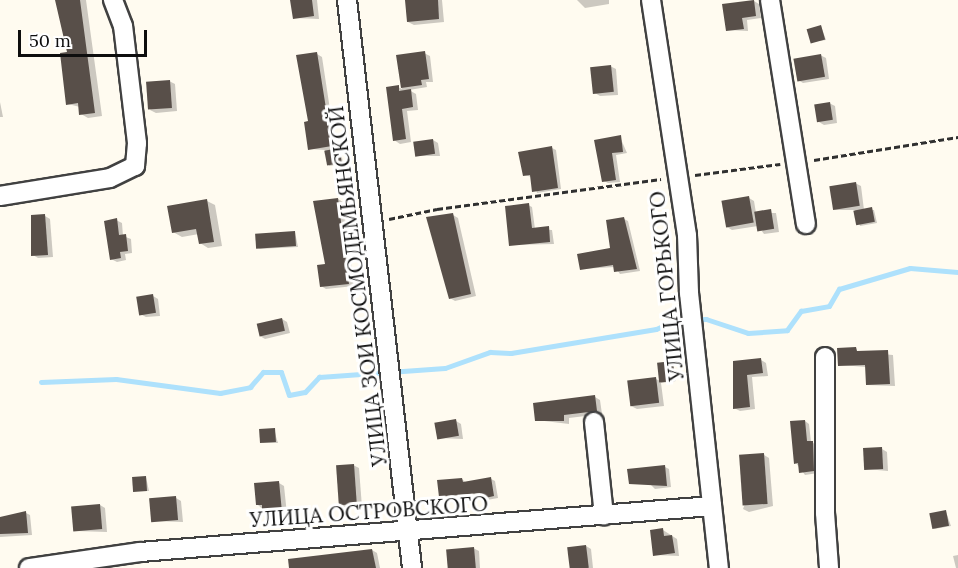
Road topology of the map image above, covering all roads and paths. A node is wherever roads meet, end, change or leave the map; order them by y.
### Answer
1 (113, 0) edge
2 (347, 0) edge
3 (651, 0) edge
4 (770, 0) edge
5 (0, 196) edge
6 (806, 224) dead end
7 (825, 357) dead end
8 (594, 422) dead end
9 (712, 506) junction
10 (604, 515) junction
11 (409, 532) junction
12 (29, 568) edge
13 (412, 568) edge
14 (719, 568) edge
15 (829, 568) edge

1 - 5 street
2 - 11 street, УЛИЦА ЗОИ КОСМОДЕМЬЯНСКОЙ
3 - 9 street, УЛИЦА ГОРЬКОГО
4 - 6 street
7 - 15 street
8 - 10 street
9 - 10 street, УЛИЦА ОСТРОВСКОГО
9 - 14 street, УЛИЦА ГОРЬКОГО
10 - 11 street, УЛИЦА ОСТРОВСКОГО
11 - 12 street, УЛИЦА ОСТРОВСКОГО
11 - 13 street, УЛИЦА ЗОИ КОСМОДЕМЬЯНСКОЙ

